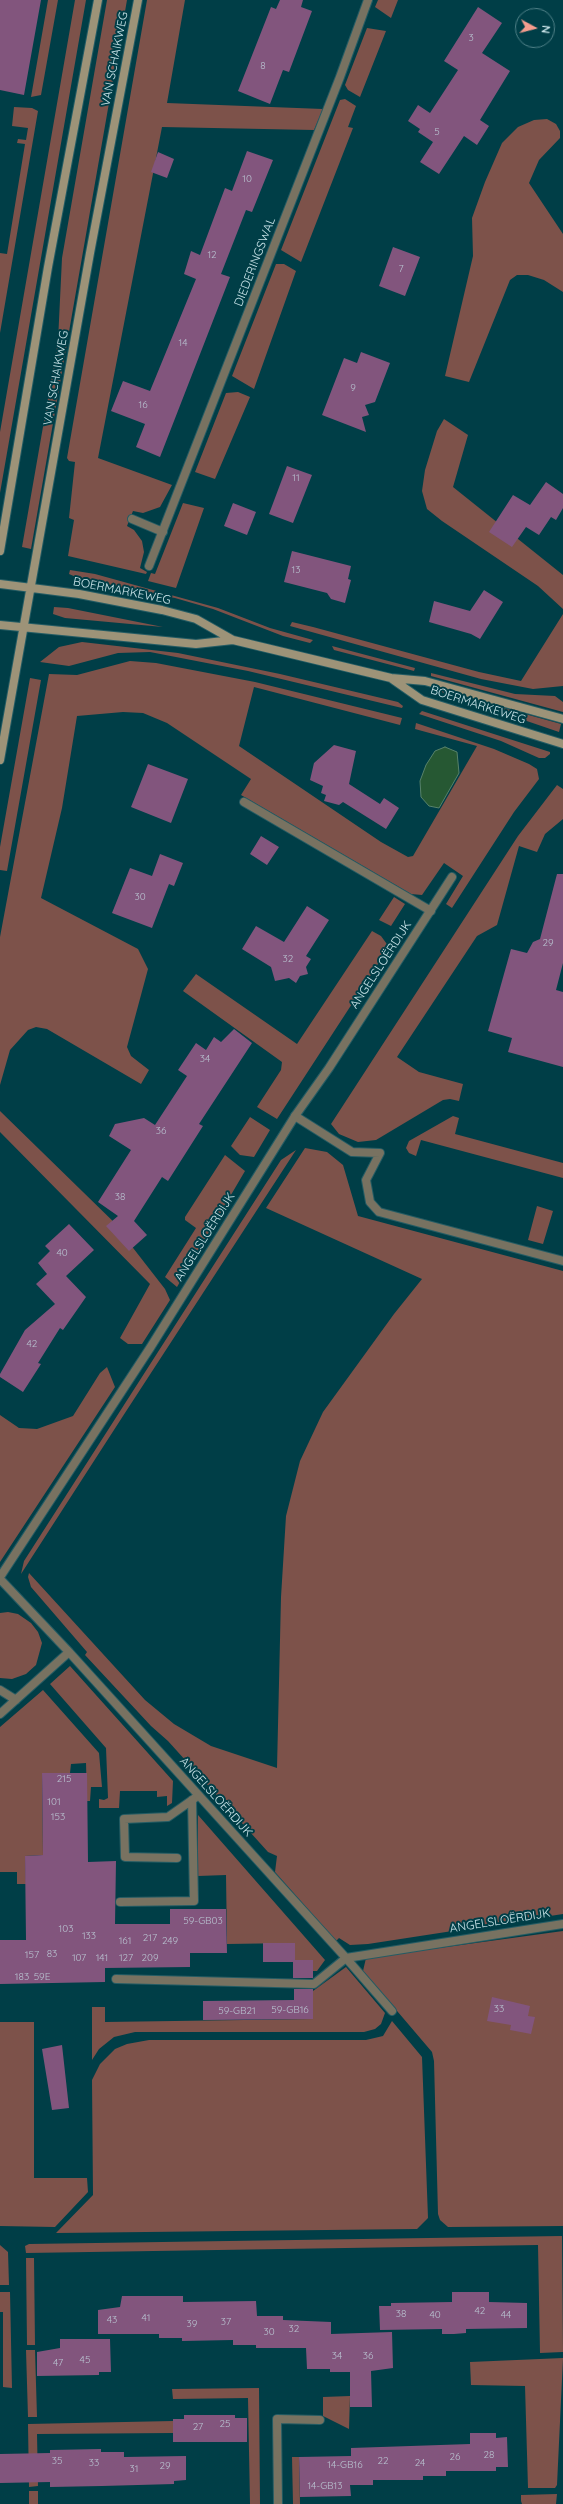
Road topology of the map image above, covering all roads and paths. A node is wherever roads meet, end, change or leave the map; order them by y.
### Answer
1 (98, 0) edge
2 (138, 0) edge
3 (368, 0) edge
4 (132, 519) dead end
5 (163, 532) junction
6 (0, 551) edge
7 (149, 566) dead end
8 (0, 584) edge
9 (32, 586) junction
10 (0, 625) edge
11 (24, 628) junction
12 (233, 640) junction
13 (391, 678) junction
14 (563, 719) edge
15 (563, 744) edge
16 (0, 760) edge
17 (244, 802) dead end
18 (452, 877) dead end
19 (431, 911) junction
20 (295, 1116) junction
21 (563, 1261) edge
22 (0, 1578) edge
23 (69, 1652) junction
24 (0, 1690) edge
25 (16, 1700) junction
26 (0, 1714) edge
27 (195, 1797) junction
28 (177, 1858) dead end
29 (120, 1902) dead end
30 (563, 1924) edge
31 (346, 1958) junction
32 (116, 1979) dead end
33 (392, 2011) dead end
34 (320, 2420) dead end
35 (278, 2504) edge

1 - 6 street
2 - 9 street, VAN SCHAIKWEG
3 - 5 street, DIEDERINGSWAL
4 - 5 street
5 - 7 street, DIEDERINGSWAL
8 - 9 street, BOERMARKEWEG
9 - 11 street, VAN SCHAIKWEG
9 - 12 street, BOERMARKEWEG
10 - 11 street, BOERMARKEWEG
11 - 12 street, BOERMARKEWEG
11 - 16 street, VAN SCHAIKWEG
12 - 13 street, BOERMARKEWEG
13 - 14 street, BOERMARKEWEG
13 - 15 street, BOERMARKEWEG
17 - 19 street
18 - 19 street, ANGELSLOËRDIJK
19 - 20 street, ANGELSLOËRDIJK
20 - 21 street
20 - 22 street, ANGELSLOËRDIJK
22 - 23 street, ANGELSLOËRDIJK
23 - 25 street
23 - 27 street, ANGELSLOËRDIJK
24 - 25 street
25 - 26 street
27 - 28 street
27 - 29 street
27 - 31 street, ANGELSLOËRDIJK
30 - 31 street, ANGELSLOËRDIJK
31 - 32 street
31 - 33 street, ANGELSLOËRDIJK
34 - 35 street

